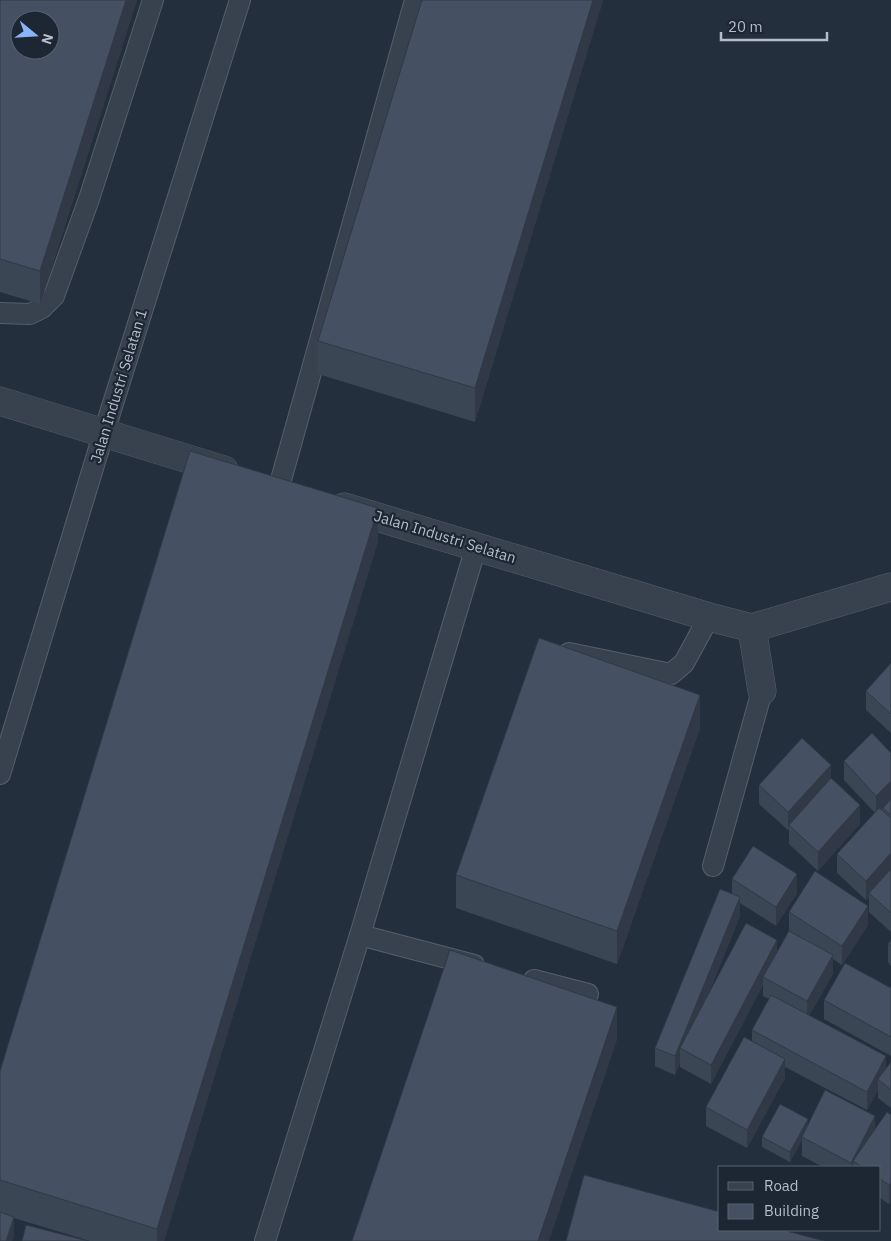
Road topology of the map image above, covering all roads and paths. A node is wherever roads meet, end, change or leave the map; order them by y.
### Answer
1 (153, 0) edge
2 (240, 0) edge
3 (415, 0) edge
4 (0, 313) edge
5 (0, 400) edge
6 (104, 432) junction
7 (279, 487) junction
8 (476, 547) junction
9 (891, 587) edge
10 (709, 617) junction
11 (752, 628) junction
12 (552, 649) edge
13 (762, 691) joint
14 (0, 774) edge
15 (713, 866) dead end
16 (360, 935) junction
17 (588, 994) dead end
18 (265, 1241) edge

1 - 4 lane
2 - 6 lane, Jalan Industri Selatan 1
3 - 7 lane
5 - 6 street, Jalan Industri Selatan
6 - 7 street, Jalan Industri Selatan
6 - 14 lane, Jalan Industri Selatan 1
7 - 8 street, Jalan Industri Selatan
8 - 10 street, Jalan Industri Selatan
8 - 16 lane
9 - 11 street
10 - 11 street, Jalan Industri Selatan
10 - 12 lane
11 - 13 street
13 - 15 lane
16 - 17 lane
16 - 18 lane

